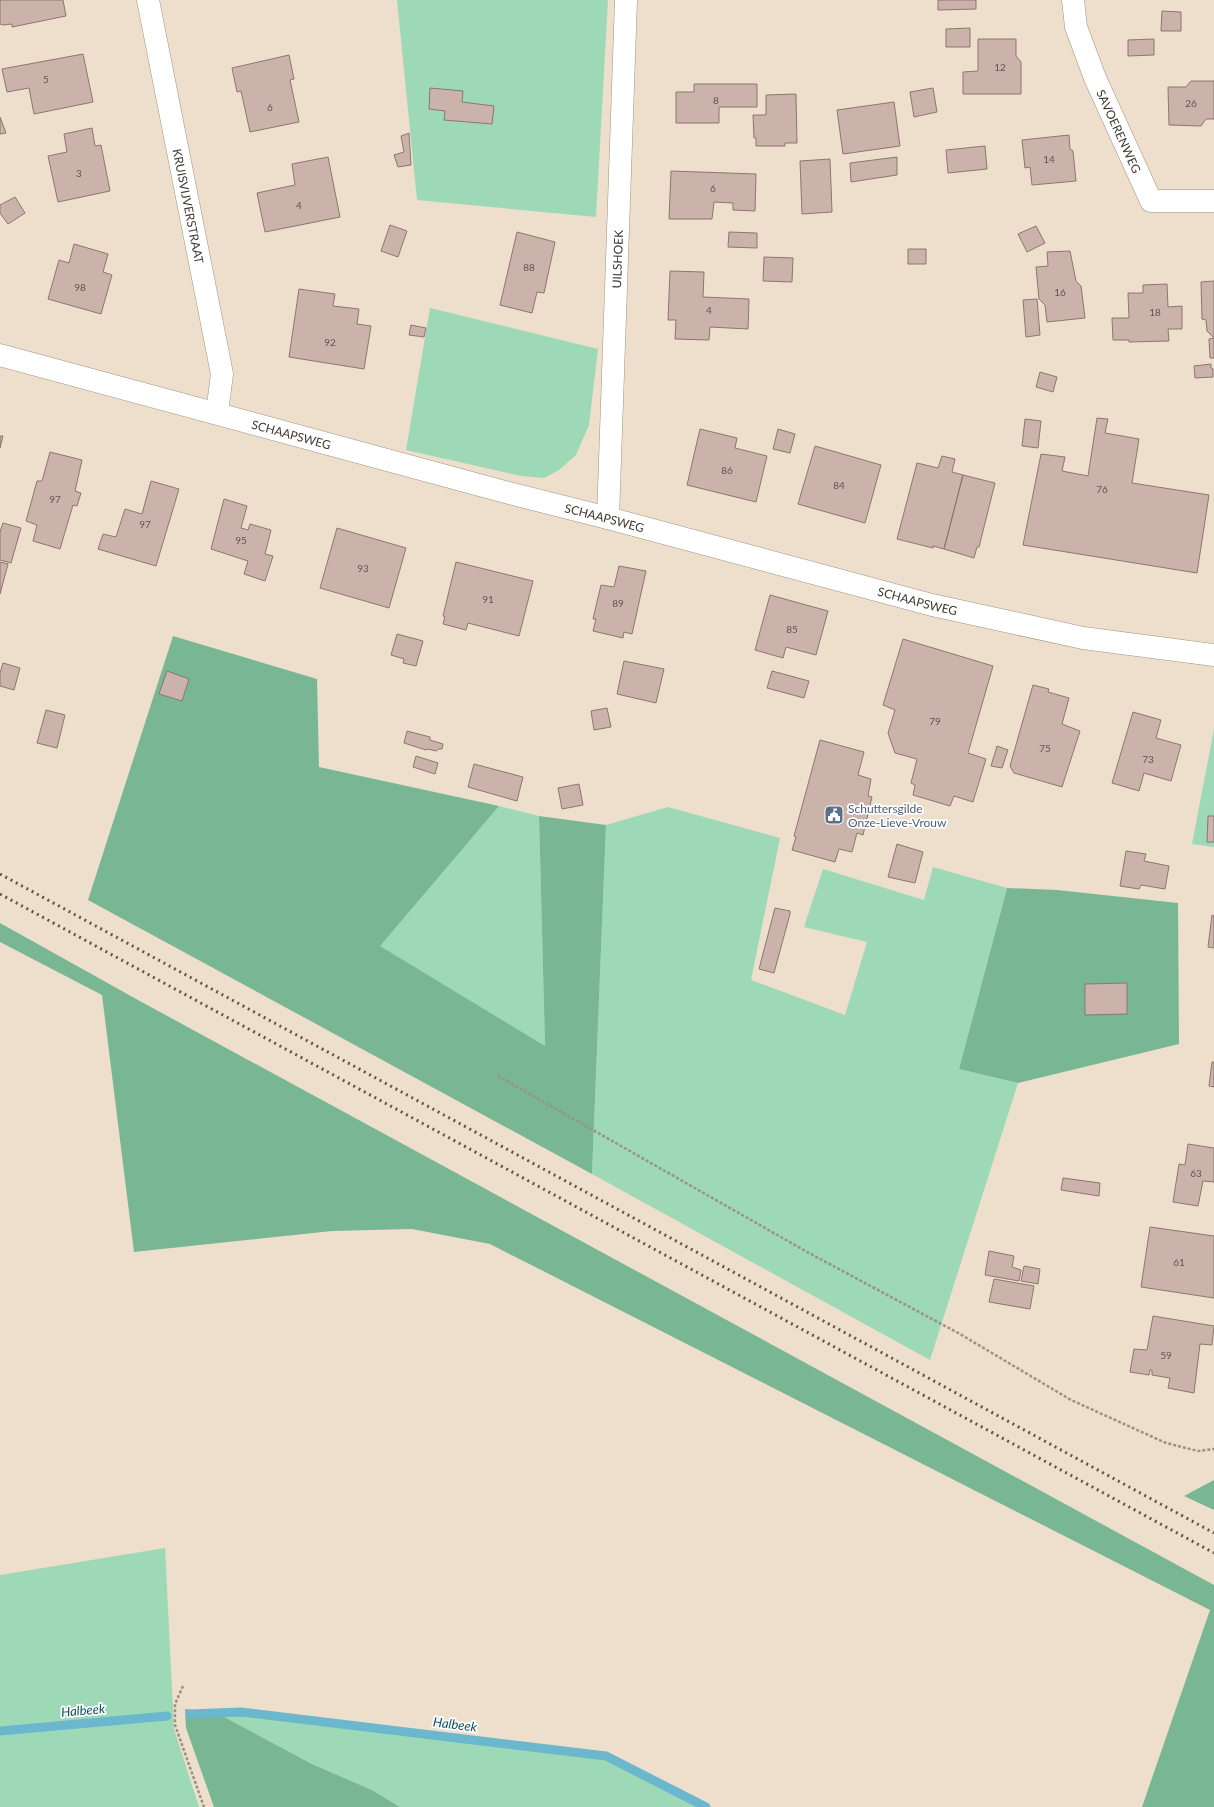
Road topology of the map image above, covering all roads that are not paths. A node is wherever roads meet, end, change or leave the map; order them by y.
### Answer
1 (148, 0) edge
2 (626, 0) edge
3 (1073, 0) edge
4 (1214, 201) edge
5 (0, 355) edge
6 (217, 413) junction
7 (608, 518) junction
8 (1214, 655) edge

1 - 6 street, KRUISVIJVERSTRAAT
2 - 7 street, UILSHOEK
3 - 4 street, SAVOERENWEG
5 - 6 street, SCHAAPSWEG
6 - 7 street, SCHAAPSWEG
7 - 8 street, SCHAAPSWEG

